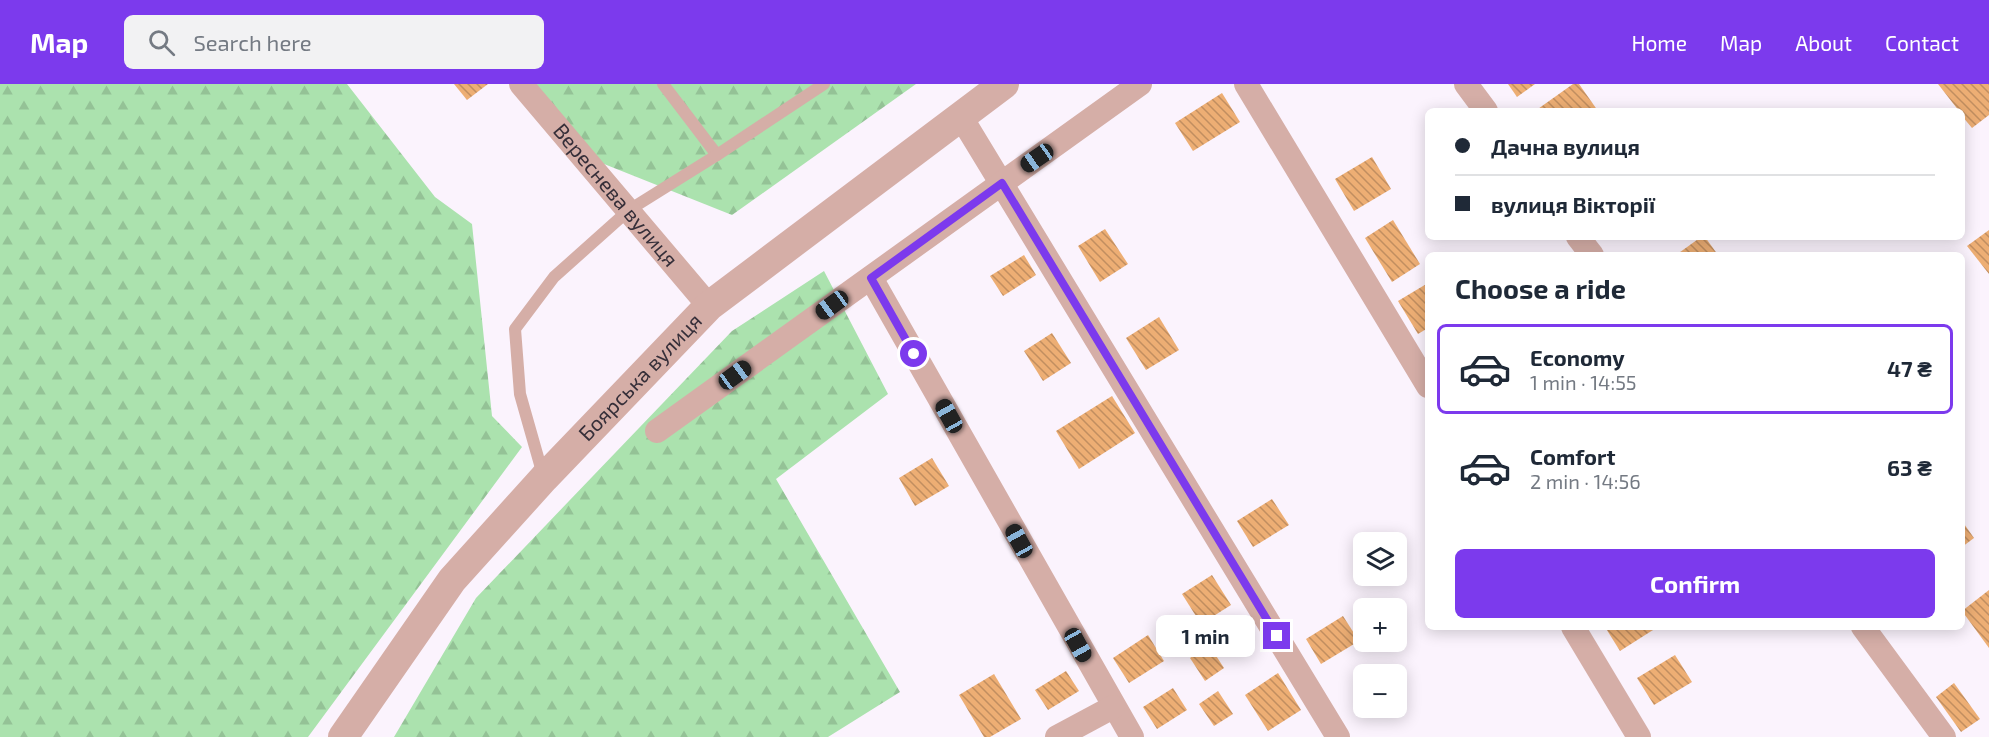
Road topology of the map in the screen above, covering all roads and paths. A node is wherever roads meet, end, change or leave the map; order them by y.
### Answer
1 (521, 84) edge
2 (663, 84) edge
3 (824, 84) edge
4 (1004, 84) edge
5 (1140, 84) edge
6 (1246, 84) edge
7 (1466, 84) edge
8 (1484, 108) edge
9 (961, 117) junction
10 (717, 156) junction
11 (1002, 183) junction
12 (629, 210) junction
13 (1580, 240) edge
14 (1590, 252) edge
15 (871, 278) junction
16 (709, 306) junction
17 (1425, 381) edge
18 (657, 431) dead end
19 (544, 478) junction
20 (1575, 630) edge
21 (1865, 630) edge
22 (1113, 707) junction
23 (343, 737) edge
24 (1057, 737) edge
25 (1132, 737) edge
26 (1338, 737) edge
27 (1639, 737) edge
28 (1944, 737) edge

1 - 12 street, Вереснева вулиця
2 - 10 lane
3 - 10 lane
4 - 9 street, Боярська вулиця
5 - 11 street
6 - 17 street
7 - 8 street
9 - 11 street
9 - 16 street, Боярська вулиця
10 - 12 lane
11 - 15 street
11 - 26 street
12 - 16 street, Вереснева вулиця
12 - 19 lane
13 - 14 street
15 - 18 street
15 - 22 street
16 - 19 street, Боярська вулиця
19 - 23 street, Боярська вулиця
20 - 27 street
21 - 28 street
22 - 24 street
22 - 25 street

